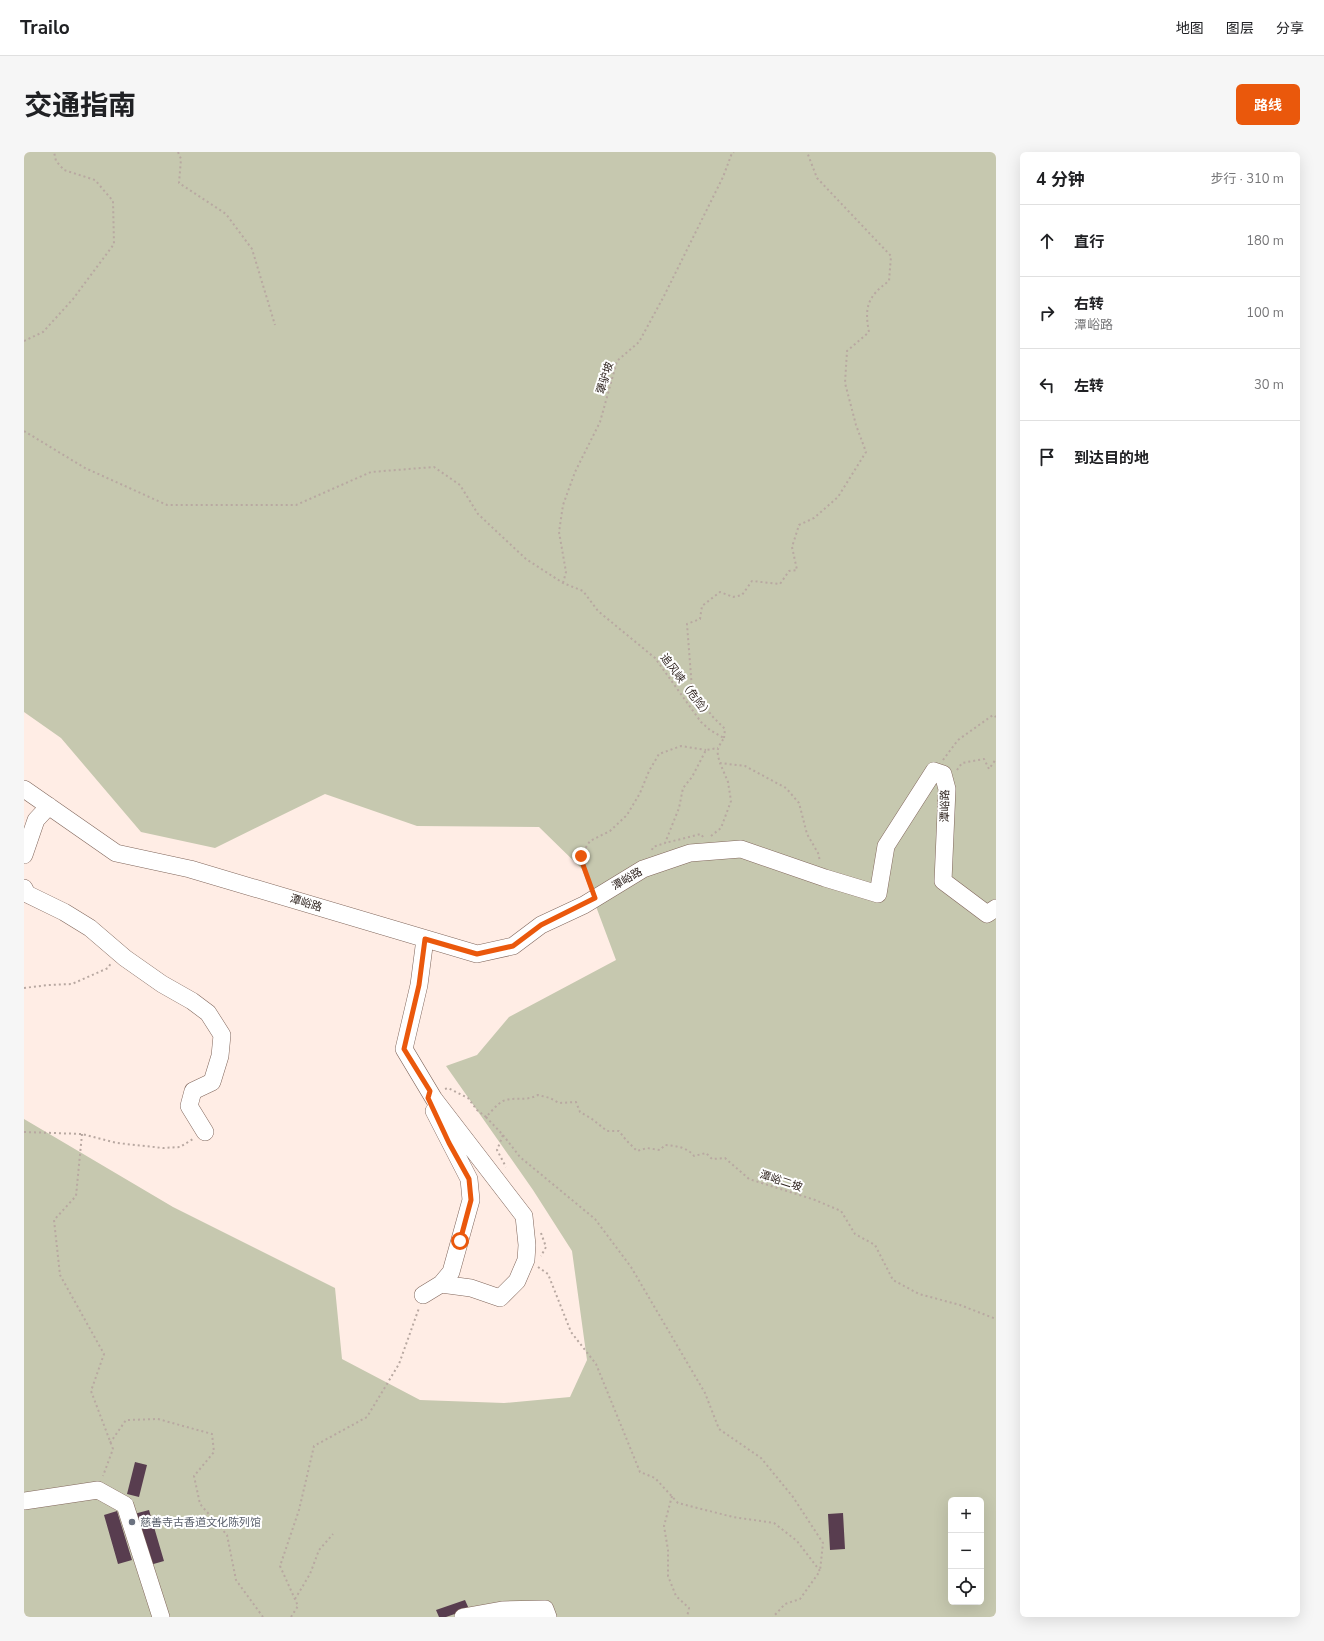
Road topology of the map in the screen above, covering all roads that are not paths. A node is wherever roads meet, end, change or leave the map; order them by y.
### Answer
1 (24, 789) edge
2 (49, 806) junction
3 (24, 855) edge
4 (24, 888) edge
5 (996, 908) edge
6 (425, 939) junction
7 (430, 1091) junction
8 (205, 1132) road end
9 (442, 1284) junction
10 (423, 1296) road end
11 (24, 1501) edge
12 (161, 1617) edge
13 (463, 1617) edge
14 (548, 1617) edge

1 - 2 street, 潭峪路
2 - 3 street
2 - 6 street, 潭峪路
4 - 8 street
5 - 6 street, 潭峪路
6 - 7 street
7 - 9 street
7 - 9 street
9 - 10 street
11 - 12 street
13 - 14 street

